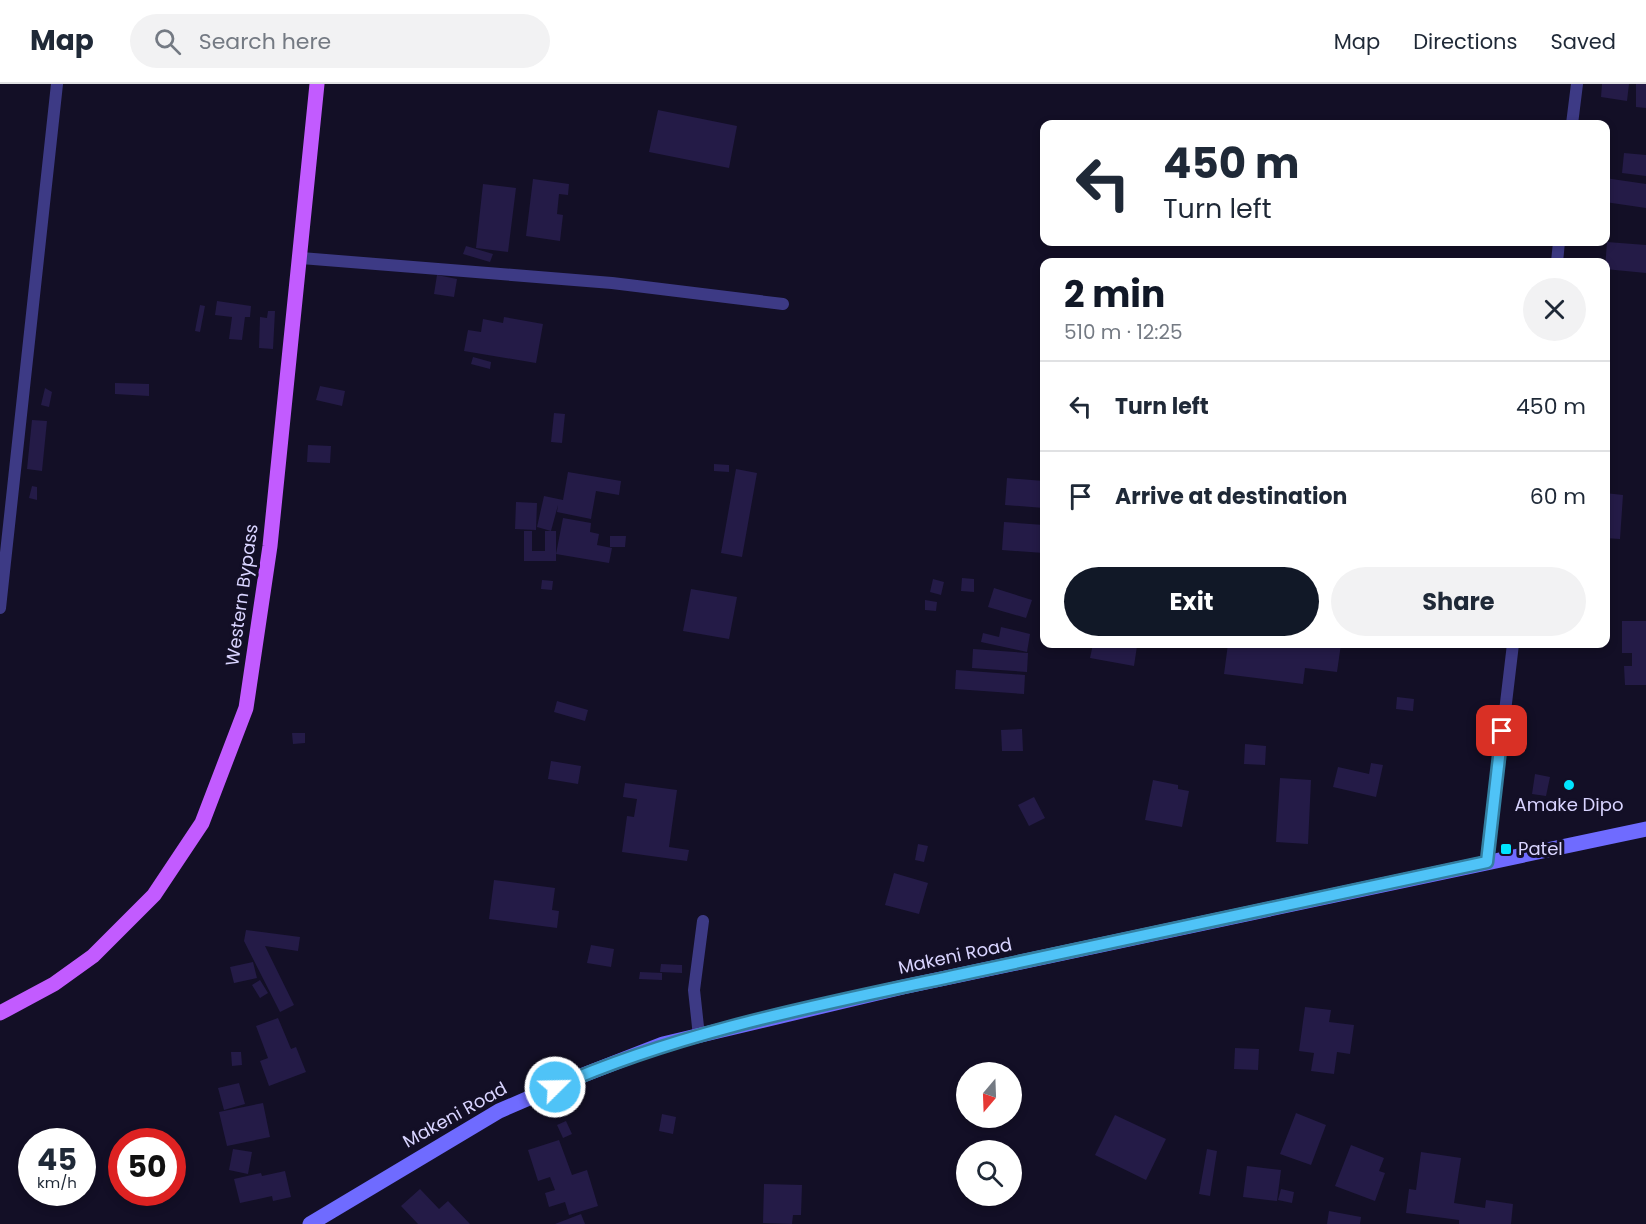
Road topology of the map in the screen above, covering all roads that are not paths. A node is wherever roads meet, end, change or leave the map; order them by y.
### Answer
1 (57, 84) edge
2 (317, 84) edge
3 (1577, 84) edge
4 (1572, 120) edge
5 (301, 258) junction
6 (783, 304) dead end
7 (0, 608) edge
8 (1512, 648) edge
9 (1646, 829) edge
10 (1487, 862) junction
11 (703, 921) dead end
12 (0, 1013) edge
13 (699, 1036) junction
14 (310, 1224) edge

1 - 7 street
2 - 5 main road, Western Bypass
3 - 4 street
5 - 6 street
5 - 12 main road, Western Bypass
8 - 10 street
9 - 10 main road, Makeni Road
10 - 13 main road, Makeni Road
11 - 13 street
13 - 14 main road, Makeni Road

